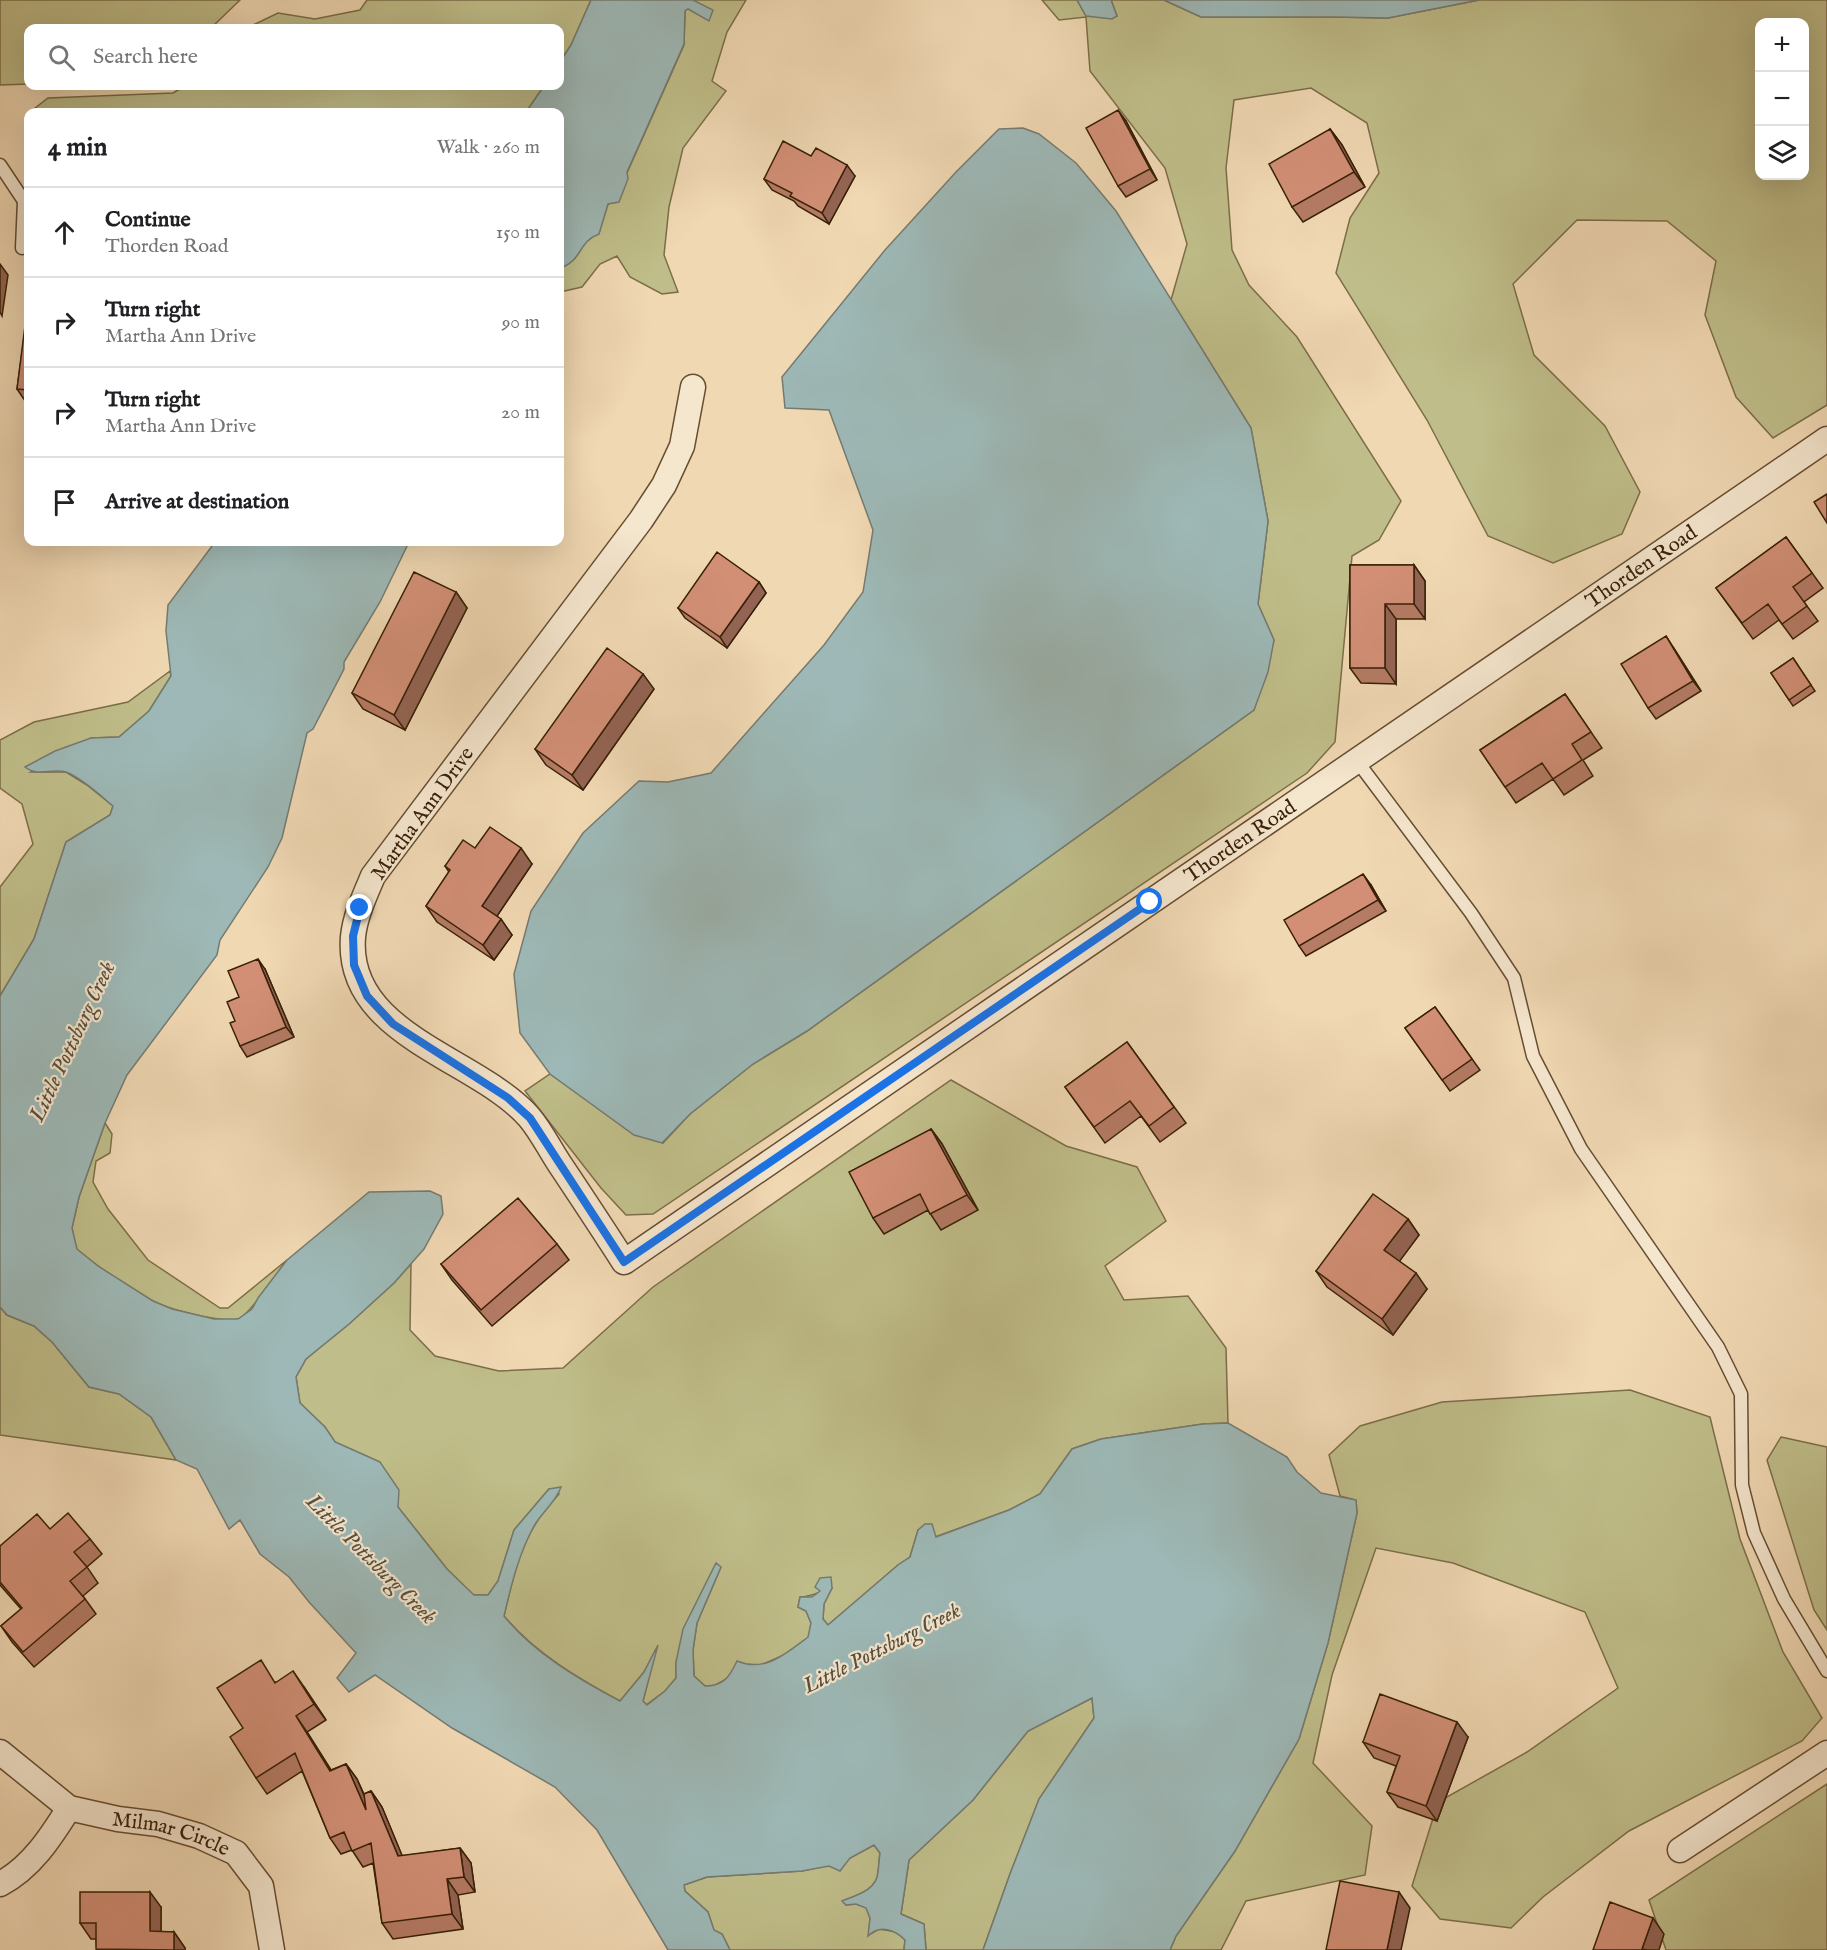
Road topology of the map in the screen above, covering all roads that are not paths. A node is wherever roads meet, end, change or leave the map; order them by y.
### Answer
1 (0, 165) edge
2 (22, 248) dead end
3 (693, 387) dead end
4 (1827, 439) edge
5 (1357, 761) junction
6 (624, 1262) joint
7 (1827, 1671) edge
8 (0, 1752) edge
9 (1827, 1753) edge
10 (69, 1808) junction
11 (1680, 1850) dead end
12 (0, 1884) edge
13 (272, 1950) edge

1 - 2 lane
3 - 6 street, Martha Ann Drive
4 - 5 street, Thorden Road
5 - 6 street, Thorden Road
5 - 7 lane
8 - 10 street
9 - 11 street
10 - 12 street
10 - 13 street, Milmar Circle

